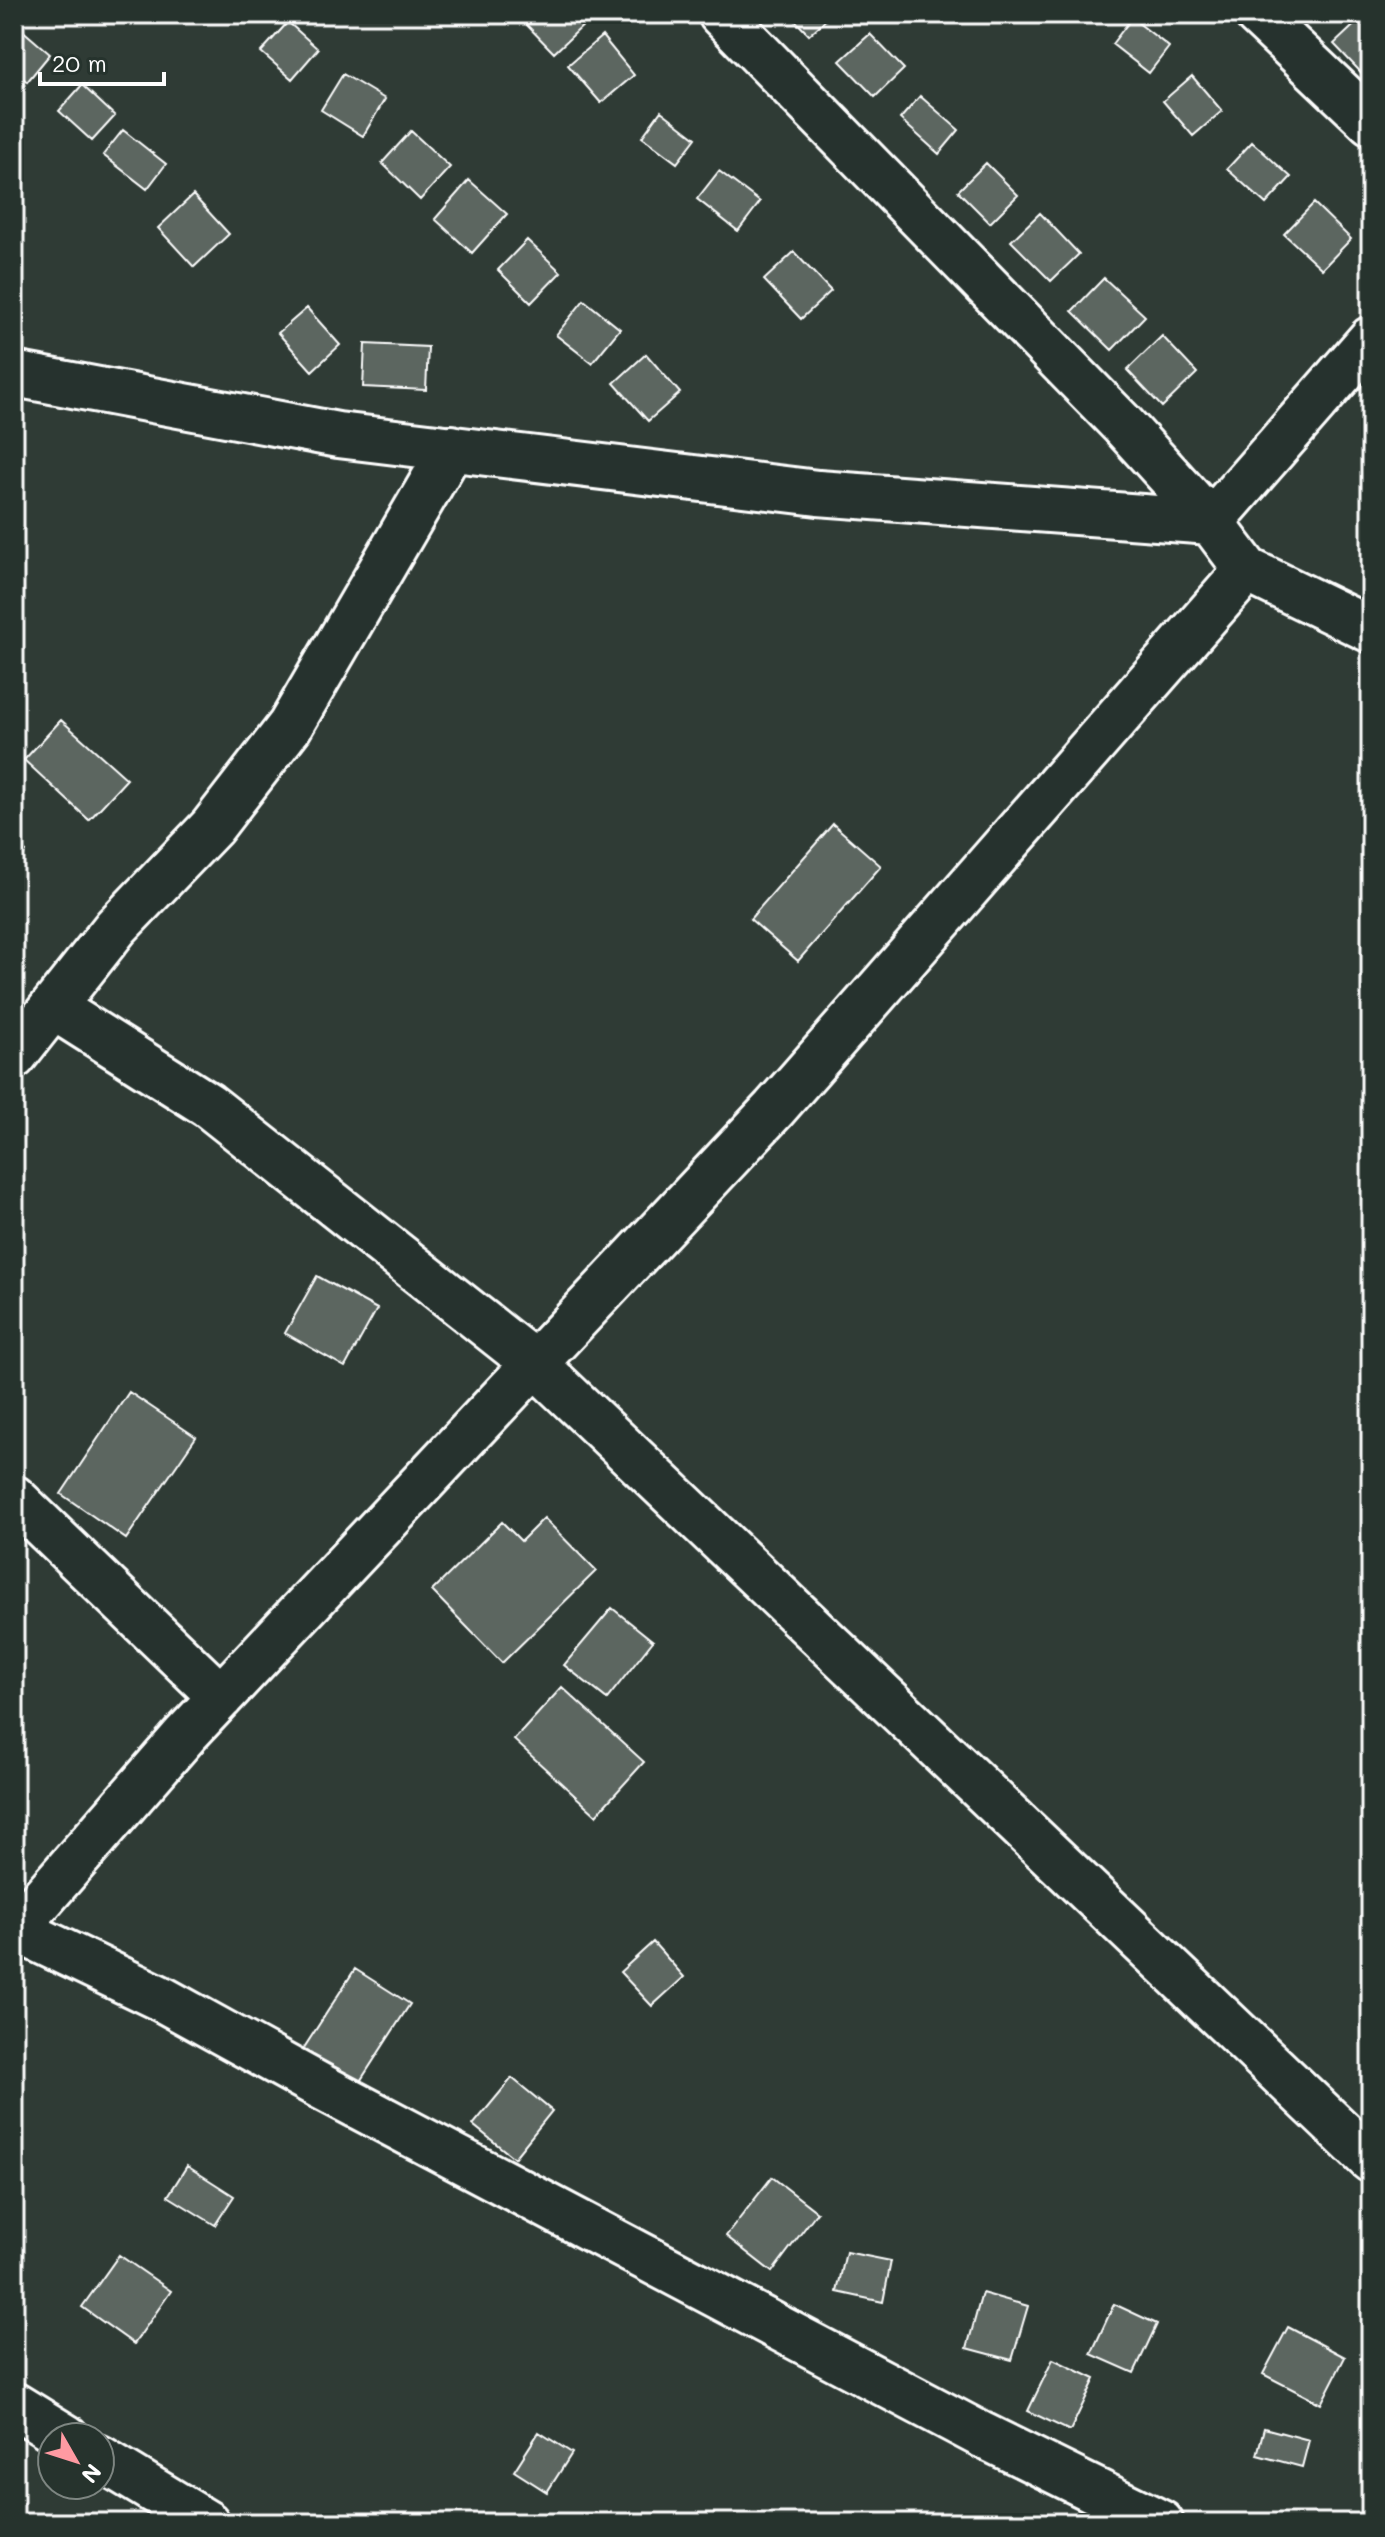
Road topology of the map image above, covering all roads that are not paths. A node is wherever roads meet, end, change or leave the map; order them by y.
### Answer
1 (721, 14) edge
2 (1257, 14) edge
3 (1371, 122) edge
4 (1371, 339) edge
5 (14, 374) edge
6 (452, 448) junction
7 (1211, 522) junction
8 (1247, 570) junction
9 (1371, 630) edge
10 (53, 1007) junction
11 (14, 1056) edge
12 (534, 1363) junction
13 (14, 1498) edge
14 (221, 1697) junction
15 (15, 1930) edge
16 (1371, 2160) edge
17 (14, 2405) edge
18 (40, 2421) edge
19 (116, 2468) edge
20 (207, 2523) edge
21 (1161, 2523) edge

1 - 7 street
2 - 3 street
4 - 7 street
5 - 6 street
6 - 7 street
6 - 10 street
7 - 8 street
8 - 9 street
8 - 12 street
10 - 11 street
10 - 12 street
12 - 14 street
12 - 16 street
13 - 14 street
14 - 15 street
15 - 21 street
17 - 18 street
19 - 20 street

